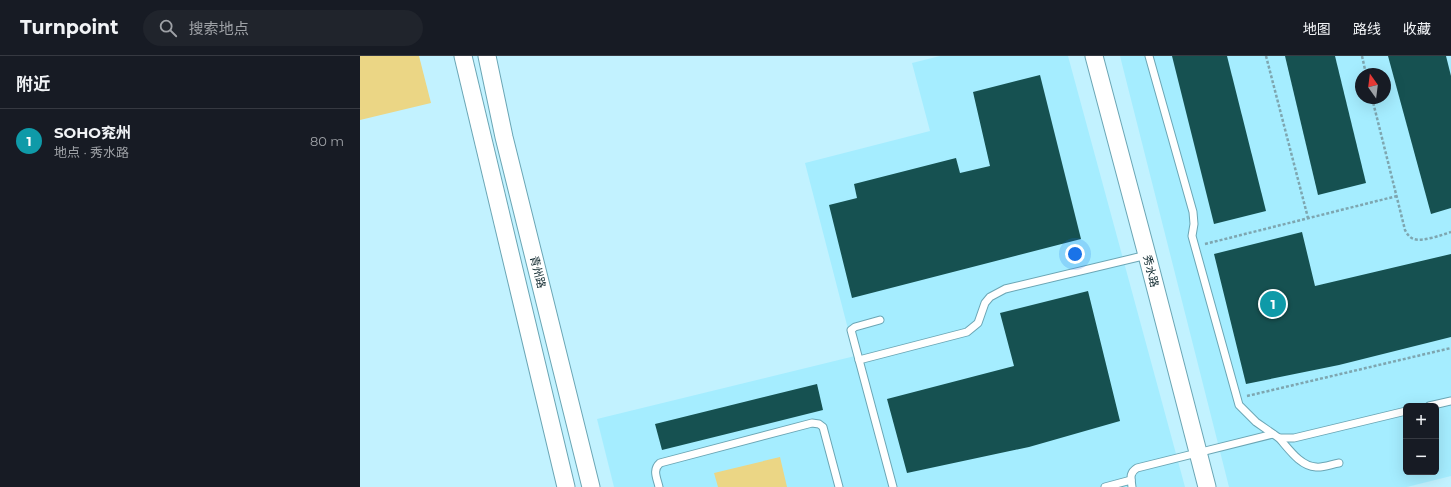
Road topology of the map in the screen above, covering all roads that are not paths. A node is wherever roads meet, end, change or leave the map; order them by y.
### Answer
1 (463, 56) edge
2 (486, 56) edge
3 (1094, 56) edge
4 (1149, 56) edge
5 (1147, 255) junction
6 (880, 320) dead end
7 (859, 360) junction
8 (1451, 401) edge
9 (1439, 404) edge
10 (1403, 412) edge
11 (1276, 436) junction
12 (1198, 454) junction
13 (1339, 463) dead end
14 (1131, 484) edge
15 (566, 487) edge
16 (591, 487) edge
17 (659, 487) edge
18 (839, 487) edge
19 (893, 487) edge
20 (1105, 487) edge
21 (1207, 487) edge

1 - 15 street, 青州路
2 - 16 street, 青州路
3 - 5 street, 秀水路
4 - 11 lane
5 - 7 lane
5 - 12 street, 秀水路
6 - 7 lane
7 - 19 lane
8 - 9 lane
10 - 11 lane
11 - 12 lane
11 - 13 lane
12 - 14 lane
12 - 21 street, 秀水路
14 - 20 lane
17 - 18 lane

